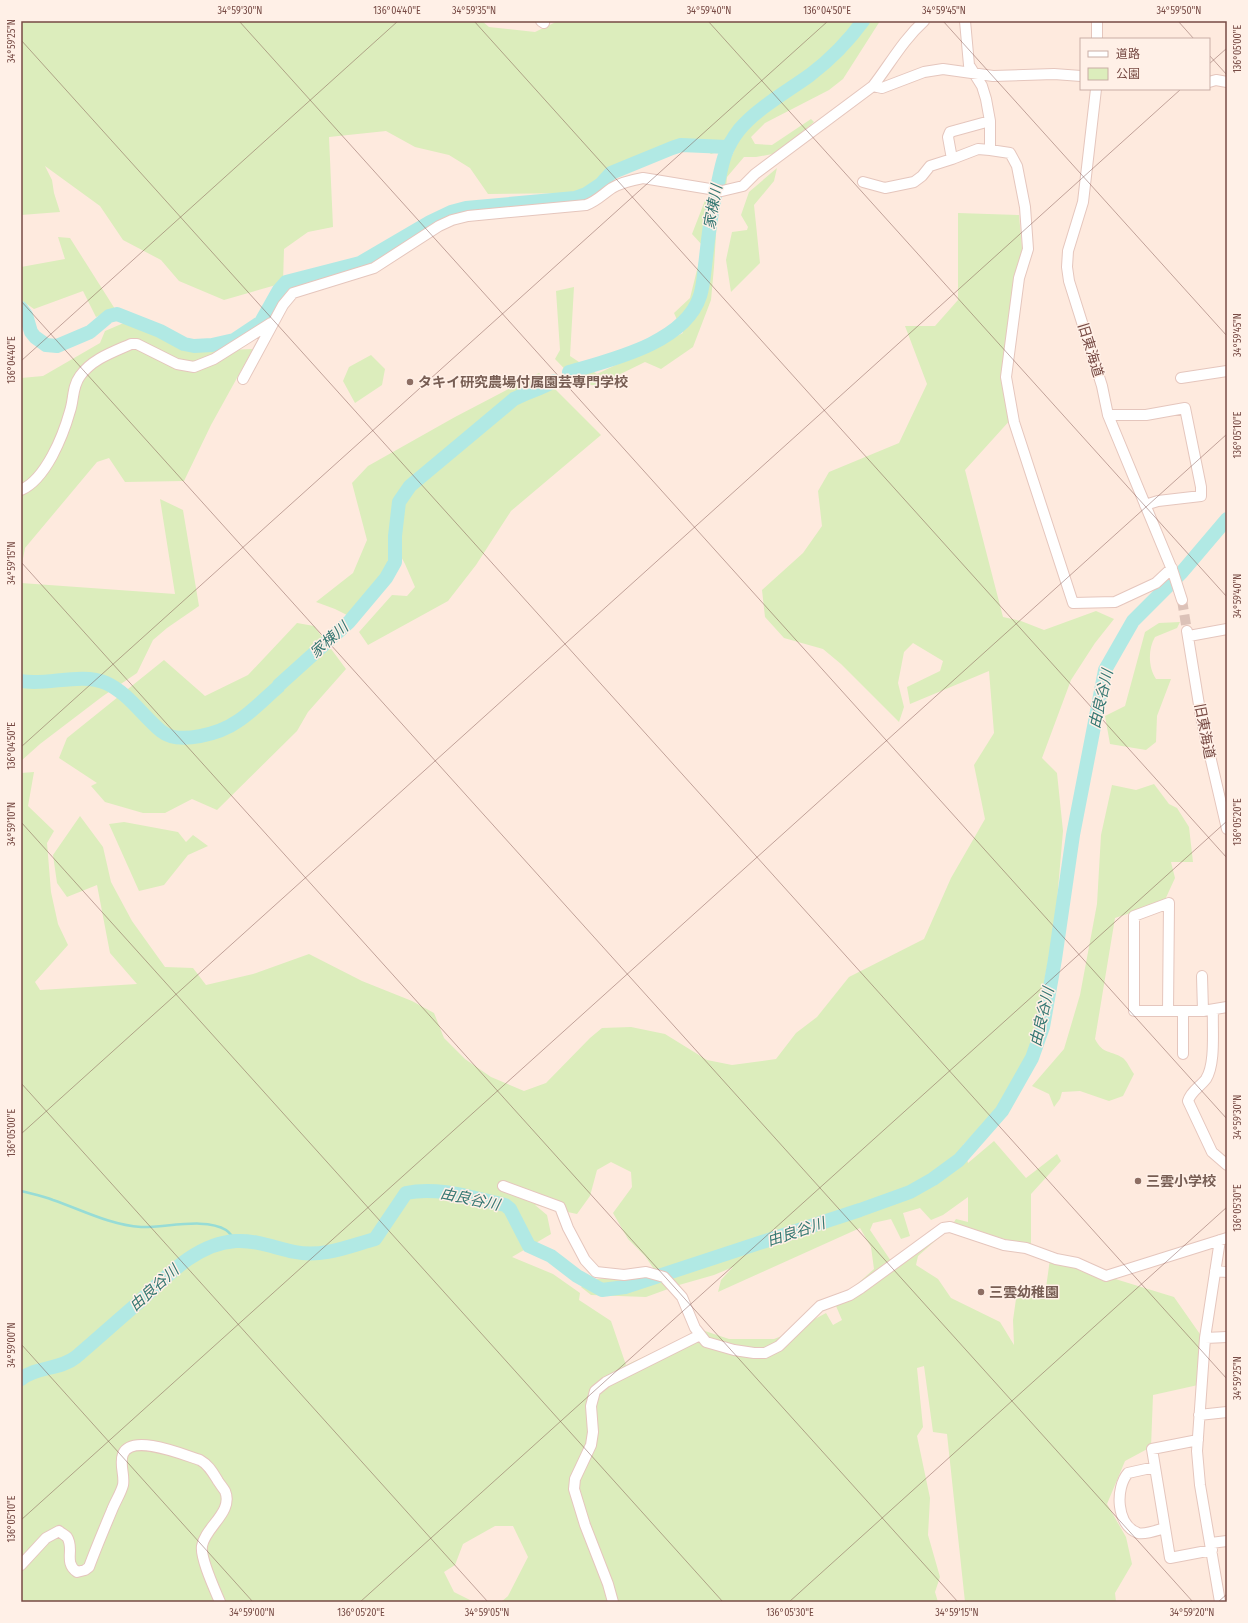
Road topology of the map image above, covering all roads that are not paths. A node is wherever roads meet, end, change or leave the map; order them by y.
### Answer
1 (924, 21) edge
2 (965, 21) edge
3 (1097, 21) edge
4 (1097, 38) edge
5 (973, 73) junction
6 (1080, 76) edge
7 (1210, 82) edge
8 (1227, 82) edge
9 (873, 86) junction
10 (1096, 90) edge
11 (990, 121) junction
12 (990, 150) junction
13 (952, 159) junction
14 (863, 182) dead end
15 (274, 321) junction
16 (1227, 371) edge
17 (1182, 378) dead end
18 (243, 379) dead end
19 (1108, 415) junction
20 (21, 490) edge
21 (1145, 506) junction
22 (1172, 570) junction
23 (1182, 600) tunnel mouth
24 (1227, 629) edge
25 (1227, 829) edge
26 (1202, 976) dead end
27 (1227, 1007) edge
28 (1168, 1011) junction
29 (1183, 1011) junction
30 (1208, 1011) junction
31 (1183, 1054) dead end
32 (1227, 1165) edge
33 (503, 1186) dead end
34 (1224, 1239) edge
35 (1216, 1271) junction
36 (1227, 1272) edge
37 (700, 1335) junction
38 (1227, 1337) edge
39 (1205, 1338) junction
40 (1227, 1412) edge
41 (1199, 1415) junction
42 (1198, 1440) junction
43 (1155, 1467) junction
44 (1165, 1528) junction
45 (1227, 1541) edge
46 (1211, 1547) junction
47 (21, 1565) edge
48 (220, 1602) edge
49 (613, 1602) edge
50 (1220, 1602) edge

1 - 9 street
2 - 5 street
3 - 4 street
5 - 6 street
5 - 9 street
5 - 11 street
7 - 8 street
9 - 15 street
10 - 19 street, 旧東海道
11 - 12 street
11 - 13 street
12 - 13 street
12 - 22 street
13 - 14 street
15 - 18 street
15 - 20 street
16 - 17 street
19 - 21 street, 旧東海道
19 - 21 street
21 - 22 street, 旧東海道
22 - 23 street, 旧東海道
24 - 25 street, 旧東海道
26 - 30 street
27 - 30 street
28 - 28 street
28 - 29 street
29 - 30 street
29 - 31 street
30 - 32 street
33 - 37 street
34 - 35 street
34 - 37 street
35 - 36 street
35 - 39 street
37 - 49 street
38 - 39 street
39 - 41 street
40 - 41 street
41 - 42 street
42 - 43 street
42 - 46 street
43 - 44 street
43 - 44 street
44 - 46 street
45 - 46 street
46 - 50 street
47 - 48 street

